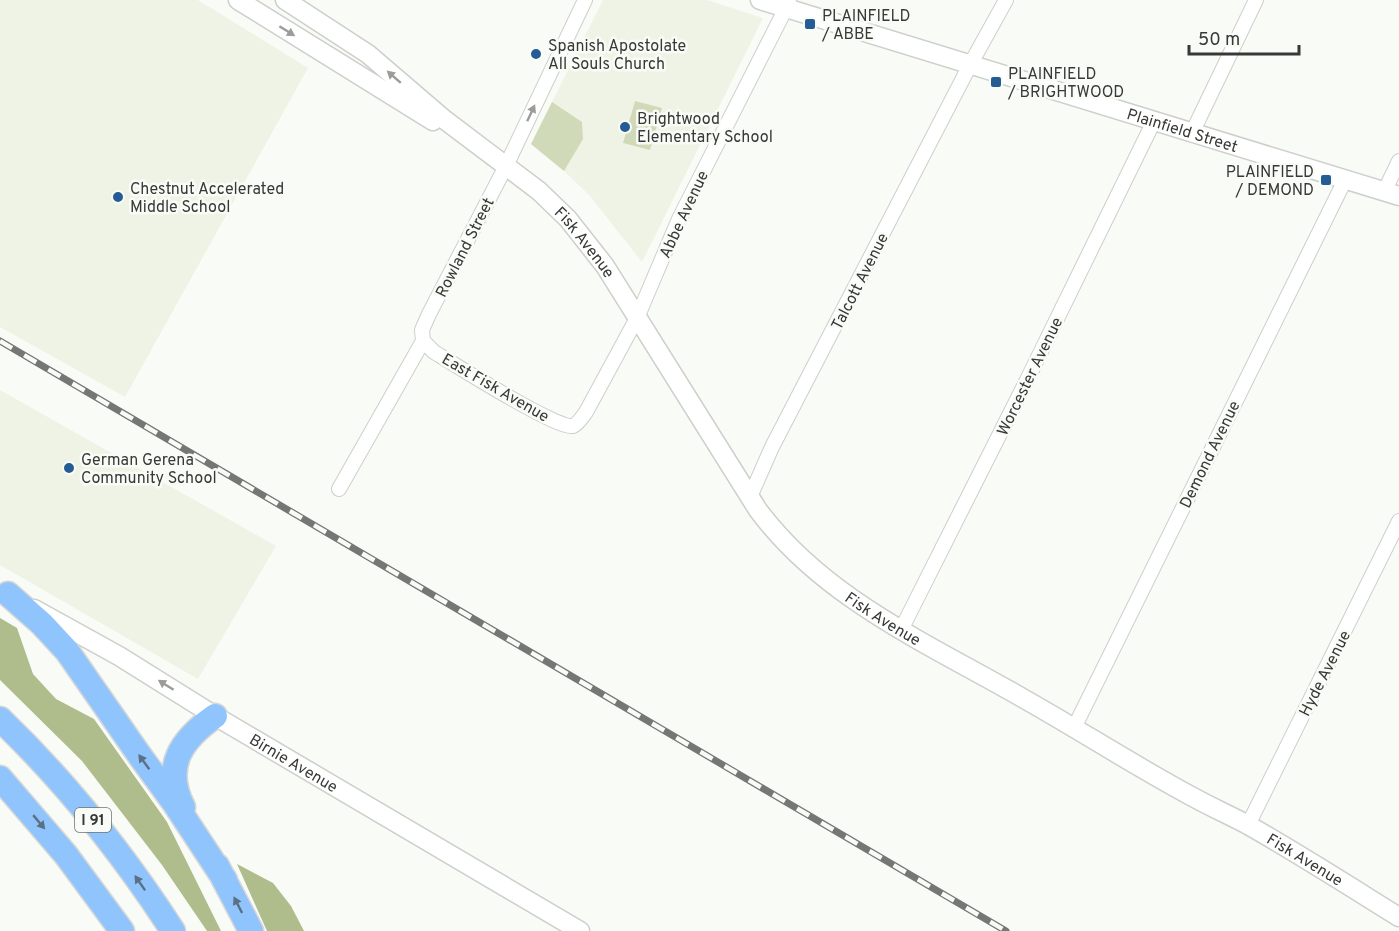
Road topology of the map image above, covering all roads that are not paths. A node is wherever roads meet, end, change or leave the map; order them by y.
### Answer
1 (238, 0) edge
2 (285, 0) edge
3 (585, 0) edge
4 (760, 0) edge
5 (1006, 0) edge
6 (1256, 0) edge
7 (788, 4) edge
8 (970, 65) junction
9 (1154, 121) junction
10 (1192, 133) junction
11 (1399, 161) edge
12 (506, 166) junction
13 (1345, 180) junction
14 (1392, 194) edge
15 (637, 318) junction
16 (423, 341) junction
17 (573, 426) joint
18 (339, 489) dead end
19 (750, 497) junction
20 (1399, 521) edge
21 (8, 594) joint
22 (901, 630) junction
23 (216, 716) junction
24 (0, 719) edge
25 (1074, 728) junction
26 (0, 778) edge
27 (1248, 825) junction
28 (225, 880) junction
29 (1399, 917) edge
30 (573, 929) edge
31 (122, 931) edge
32 (173, 931) edge
33 (251, 931) edge

1 -> 12 street, Fisk Avenue
12 -> 2 street, Fisk Avenue
12 -> 3 street, Rowland Street
4 - 7 street, Plainfield Street
5 - 8 street, Talcott Avenue
6 - 10 street
7 - 8 street, Plainfield Street
7 - 15 street, Abbe Avenue
8 - 9 street, Plainfield Street
8 - 19 street, Talcott Avenue
9 - 10 street, Plainfield Street
9 - 22 street, Worcester Avenue
10 - 13 street, Plainfield Street
11 - 14 street
12 - 15 street, Fisk Avenue
12 - 16 street, Rowland Street
13 - 14 street, Plainfield Street
13 - 25 street, Demond Avenue
15 - 17 street, Abbe Avenue
15 - 19 street, Fisk Avenue
16 - 17 street, East Fisk Avenue
16 - 18 street, Rowland Street
19 - 22 street, Fisk Avenue
20 - 27 street, Hyde Avenue
23 -> 21 street, Birnie Avenue
28 -> 21 highway
22 - 25 street, Fisk Avenue
23 - 28 highway
23 - 30 street, Birnie Avenue
32 -> 24 highway, I 91
25 - 27 street, Fisk Avenue
26 -> 31 highway, I 91
27 - 29 street, Fisk Avenue
33 -> 28 highway

